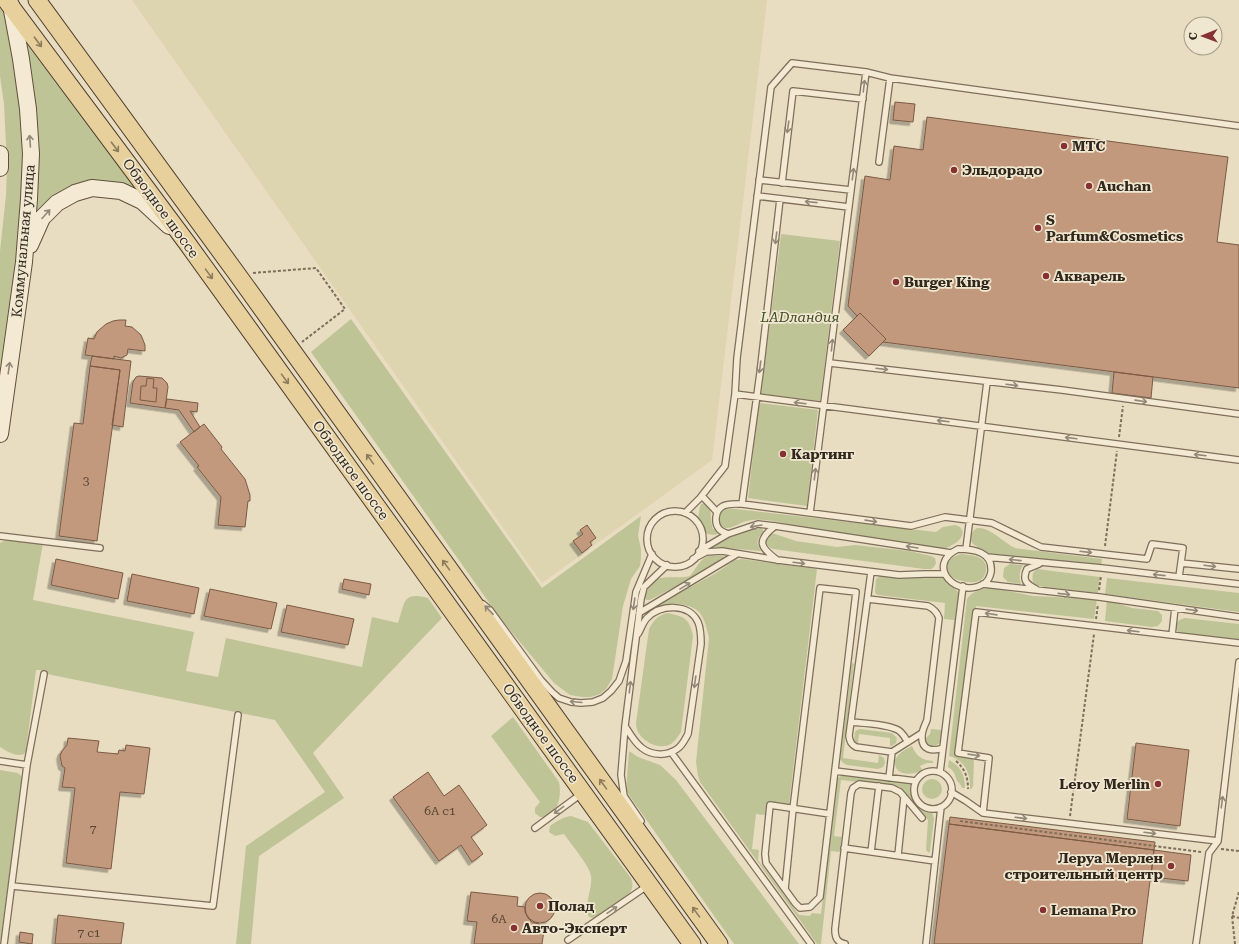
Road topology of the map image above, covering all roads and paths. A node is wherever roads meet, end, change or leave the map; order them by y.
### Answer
1 (37, 0) edge
2 (9, 2) edge
3 (866, 72) junction
4 (890, 78) junction
5 (863, 99) junction
6 (1239, 126) edge
7 (0, 154) edge
8 (879, 162) dead end
9 (0, 168) edge
10 (759, 180) junction
11 (782, 183) junction
12 (851, 190) junction
13 (757, 196) junction
14 (780, 199) junction
15 (849, 207) junction
16 (188, 243) junction
17 (24, 262) junction
18 (237, 274) junction
19 (291, 350) junction
20 (830, 362) junction
21 (987, 382) junction
22 (735, 394) junction
23 (756, 398) junction
24 (1124, 398) junction
25 (824, 406) junction
26 (1239, 414) edge
27 (981, 426) junction
28 (0, 434) edge
29 (1118, 444) junction
30 (1239, 460) edge
31 (702, 496) junction
32 (742, 504) junction
33 (717, 512) junction
34 (685, 513) junction
35 (810, 513) junction
36 (968, 521) junction
37 (775, 526) junction
38 (728, 534) junction
39 (0, 536) edge
40 (100, 548) dead end
41 (966, 549) junction
42 (699, 551) junction
43 (951, 553) junction
44 (652, 554) junction
45 (737, 554) junction
46 (1104, 554) junction
47 (987, 557) junction
48 (693, 559) junction
49 (778, 560) junction
50 (1041, 563) junction
51 (1181, 563) junction
52 (666, 565) junction
53 (1102, 568) junction
54 (1239, 569) edge
55 (871, 572) junction
56 (945, 574) junction
57 (1180, 577) junction
58 (458, 582) junction
59 (983, 584) junction
60 (1239, 584) edge
61 (963, 586) junction
62 (1042, 591) junction
63 (1099, 597) junction
64 (868, 599) junction
65 (1175, 608) junction
66 (639, 614) junction
67 (1239, 617) edge
68 (1094, 626) junction
69 (1172, 636) junction
70 (636, 640) junction
71 (1239, 643) edge
72 (1239, 662) edge
73 (44, 674) dead end
74 (238, 715) dead end
75 (851, 722) junction
76 (625, 726) junction
77 (922, 733) junction
78 (908, 742) junction
79 (943, 748) junction
80 (671, 752) junction
81 (892, 752) junction
82 (953, 759) dead end
83 (0, 762) edge
84 (27, 765) junction
85 (835, 771) junction
86 (940, 772) junction
87 (889, 778) junction
88 (916, 781) junction
89 (879, 786) junction
90 (968, 788) dead end
91 (583, 792) junction
92 (952, 792) junction
93 (904, 797) junction
94 (941, 807) junction
95 (793, 808) junction
96 (983, 813) junction
97 (830, 814) junction
98 (922, 818) dead end
99 (960, 821) dead end
100 (1069, 824) junction
101 (645, 827) dead end
102 (535, 828) dead end
103 (1068, 835) junction
104 (1218, 841) junction
105 (844, 848) junction
106 (871, 852) junction
107 (1239, 852) edge
108 (1208, 853) junction
109 (898, 856) junction
110 (665, 858) dead end
111 (935, 860) junction
112 (649, 884) junction
113 (12, 886) junction
114 (785, 889) junction
115 (1239, 892) edge
116 (684, 896) junction
117 (1232, 916) junction
118 (1239, 918) edge
119 (568, 940) dead end
120 (4, 944) edge
121 (692, 944) edge
122 (719, 944) edge
123 (811, 944) edge
124 (845, 944) edge
125 (926, 944) edge
126 (1196, 944) edge
127 (1235, 944) edge

1 - 18 main road, Обводное шоссе
2 -> 16 main road, Обводное шоссе
17 -> 2 main road, Коммунальная улица
3 - 4 lane
5 -> 3 lane
3 - 10 lane
4 - 6 lane
4 - 8 lane
5 -> 11 lane
12 -> 5 lane
7 - 9 main road, Коммунальная улица
10 - 11 lane
10 - 13 lane
11 - 12 lane
12 - 15 lane
13 - 14 lane
13 - 22 lane
15 -> 14 lane
14 -> 23 lane
20 -> 15 lane
17 -> 16 main road
16 -> 91 main road, Обводное шоссе
28 -> 17 main road, Коммунальная улица
18 - 19 main road, Обводное шоссе
18 - 19 path
58 -> 19 main road, Обводное шоссе
20 -> 21 lane
20 - 25 lane
21 -> 24 lane
21 - 27 lane
22 - 23 lane
22 - 31 lane
25 -> 23 lane
23 - 32 lane
24 -> 26 lane
24 - 29 path
27 -> 25 lane
35 -> 25 lane
29 -> 27 lane
27 - 36 lane
30 -> 29 lane
29 - 46 path
31 - 33 lane
31 - 34 lane
32 - 33 lane
32 - 35 lane
33 - 38 lane
34 - 42 lane
34 - 44 lane
35 -> 36 lane
36 - 41 lane
36 -> 46 lane
37 -> 38 lane
43 -> 37 lane
37 - 49 lane
38 - 42 lane
39 - 40 lane
41 - 43 lane
41 - 47 lane
42 - 48 lane
43 - 56 lane
44 - 52 lane
44 -> 58 lane
45 - 48 lane
45 - 49 lane
66 -> 45 lane
46 - 51 lane
50 -> 47 lane
47 - 59 lane
48 - 52 lane
49 -> 55 lane
50 - 53 lane
50 - 62 lane
51 -> 54 lane
51 - 57 lane
52 - 66 lane
57 -> 53 lane
53 - 63 path
55 - 56 lane
55 - 64 lane
56 - 61 lane
57 - 60 lane
116 -> 58 main road, Обводное шоссе
59 - 61 lane
59 - 62 lane
61 - 79 lane
62 -> 63 lane
63 - 65 lane
63 - 68 path
64 - 75 lane
64 - 77 lane
65 -> 67 lane
65 - 69 lane
66 - 70 lane
69 -> 68 lane
68 -> 96 lane
68 - 100 path
69 - 71 lane
76 -> 70 lane
70 -> 80 lane
104 -> 72 lane
73 - 84 lane
74 - 113 lane
75 - 78 lane
75 - 81 lane
76 - 80 lane
76 - 101 lane
77 - 78 lane
77 - 79 lane
78 - 81 lane
79 - 86 lane
80 - 123 lane
81 - 87 lane
82 - 90 path
83 - 84 lane
84 - 113 lane
85 - 87 lane
85 - 95 lane
85 - 97 lane
86 - 88 lane
86 - 92 lane
87 - 88 lane
88 - 94 lane
89 - 93 lane
89 - 105 lane
89 - 106 lane
91 -> 102 lane
91 - 112 main road, Обводное шоссе
92 - 94 lane
92 - 96 lane
93 - 98 lane
93 - 109 lane
94 - 111 lane
95 - 97 lane
95 - 114 lane
95 - 114 lane
96 -> 100 lane
97 - 114 lane
99 - 103 path
100 - 103 path
100 -> 104 lane
103 - 108 path
104 - 108 lane
105 - 106 lane
105 - 124 lane
106 - 109 lane
107 - 108 path
108 - 126 lane
109 - 111 lane
110 - 116 lane
111 - 125 lane
119 -> 112 lane
112 - 121 main road, Обводное шоссе
113 - 120 lane
115 - 117 path
122 -> 116 main road, Обводное шоссе
117 - 118 path
117 - 127 path

